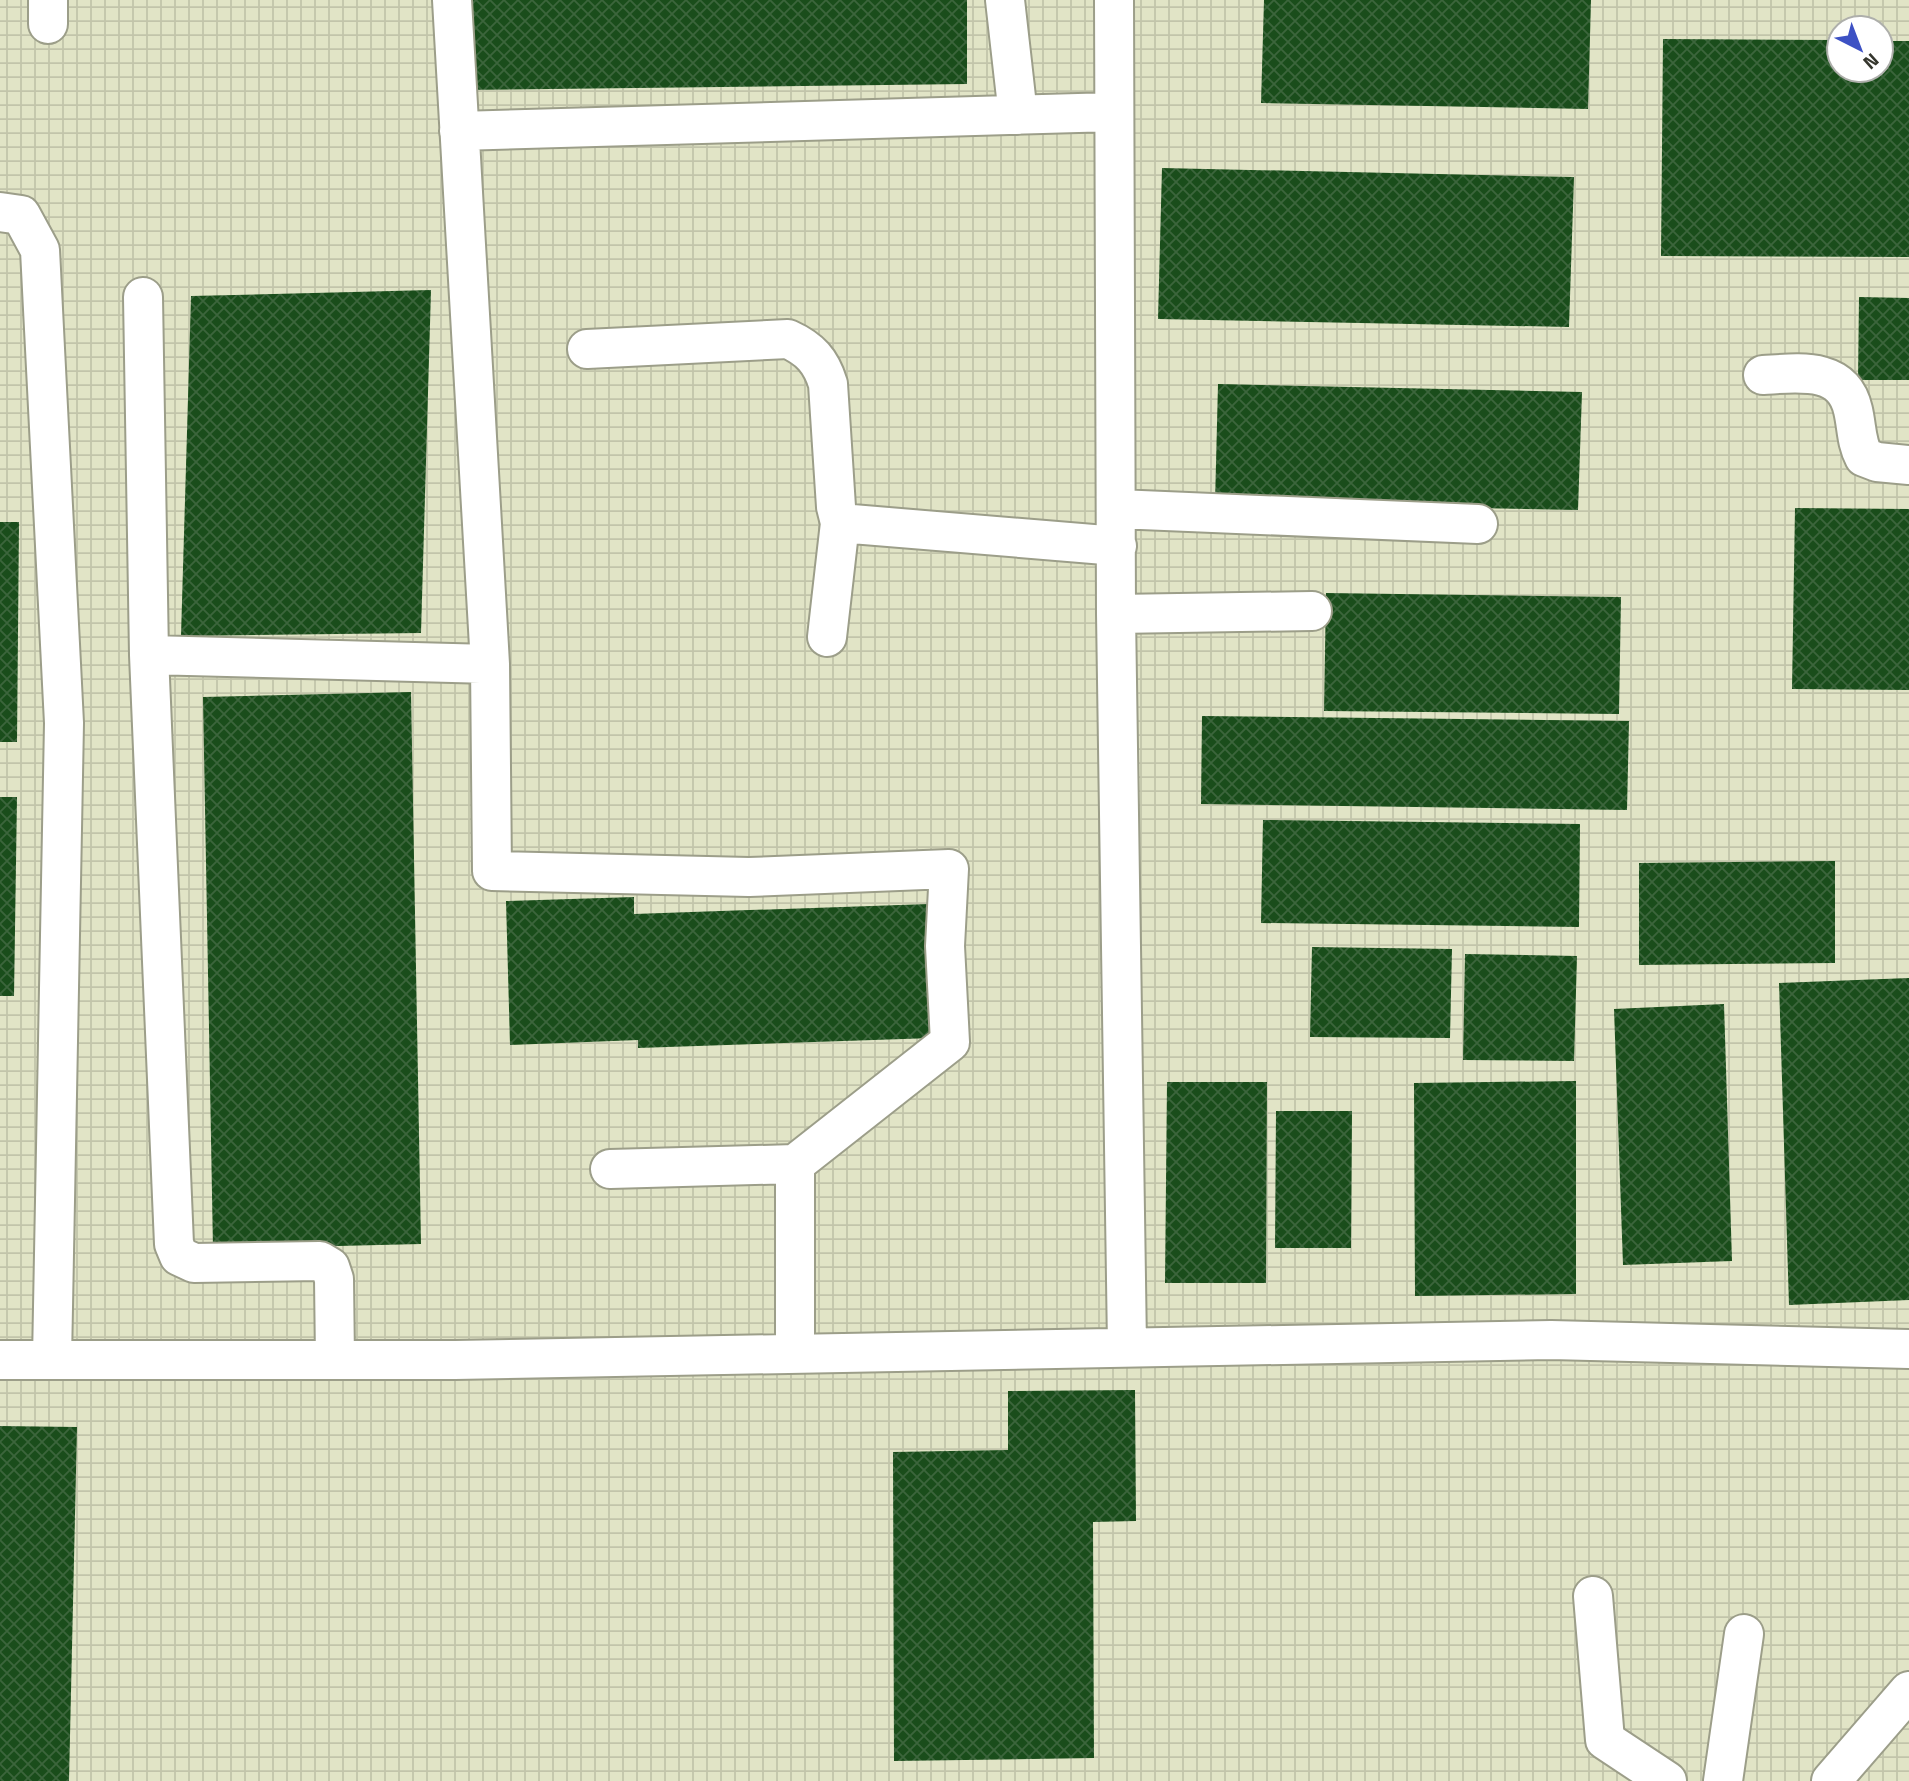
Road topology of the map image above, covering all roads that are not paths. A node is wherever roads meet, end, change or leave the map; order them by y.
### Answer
1 (452, 0) edge
2 (1005, 0) edge
3 (1114, 0) edge
4 (1114, 112) junction
5 (1018, 115) junction
6 (459, 131) junction
7 (0, 212) edge
8 (143, 298) dead end
9 (587, 349) dead end
10 (1763, 375) dead end
11 (1909, 465) edge
12 (840, 523) junction
13 (1478, 524) dead end
14 (1117, 528) junction
15 (1312, 611) dead end
16 (1115, 614) junction
17 (827, 637) dead end
18 (149, 655) junction
19 (490, 664) junction
20 (795, 1164) junction
21 (610, 1168) dead end
22 (1128, 1346) junction
23 (1909, 1349) edge
24 (794, 1352) junction
25 (0, 1360) edge
26 (52, 1360) junction
27 (335, 1360) junction
28 (1593, 1596) dead end
29 (1744, 1634) dead end
30 (1909, 1691) edge
31 (1839, 1779) edge
32 (1667, 1781) edge
33 (1723, 1781) edge

1 - 6 street
2 - 5 street
3 - 4 street
4 - 5 street
4 - 14 street
5 - 6 street
6 - 19 street
7 - 26 street
8 - 18 street
9 - 12 street
10 - 11 street
12 - 14 street
12 - 17 street
13 - 14 street
14 - 16 street
15 - 16 street
16 - 22 street
18 - 19 street
18 - 27 street
19 - 20 street
20 - 21 street
20 - 24 street
22 - 23 street
22 - 24 street
24 - 27 street
25 - 26 street
26 - 27 street
28 - 32 street
29 - 33 street
30 - 31 street

